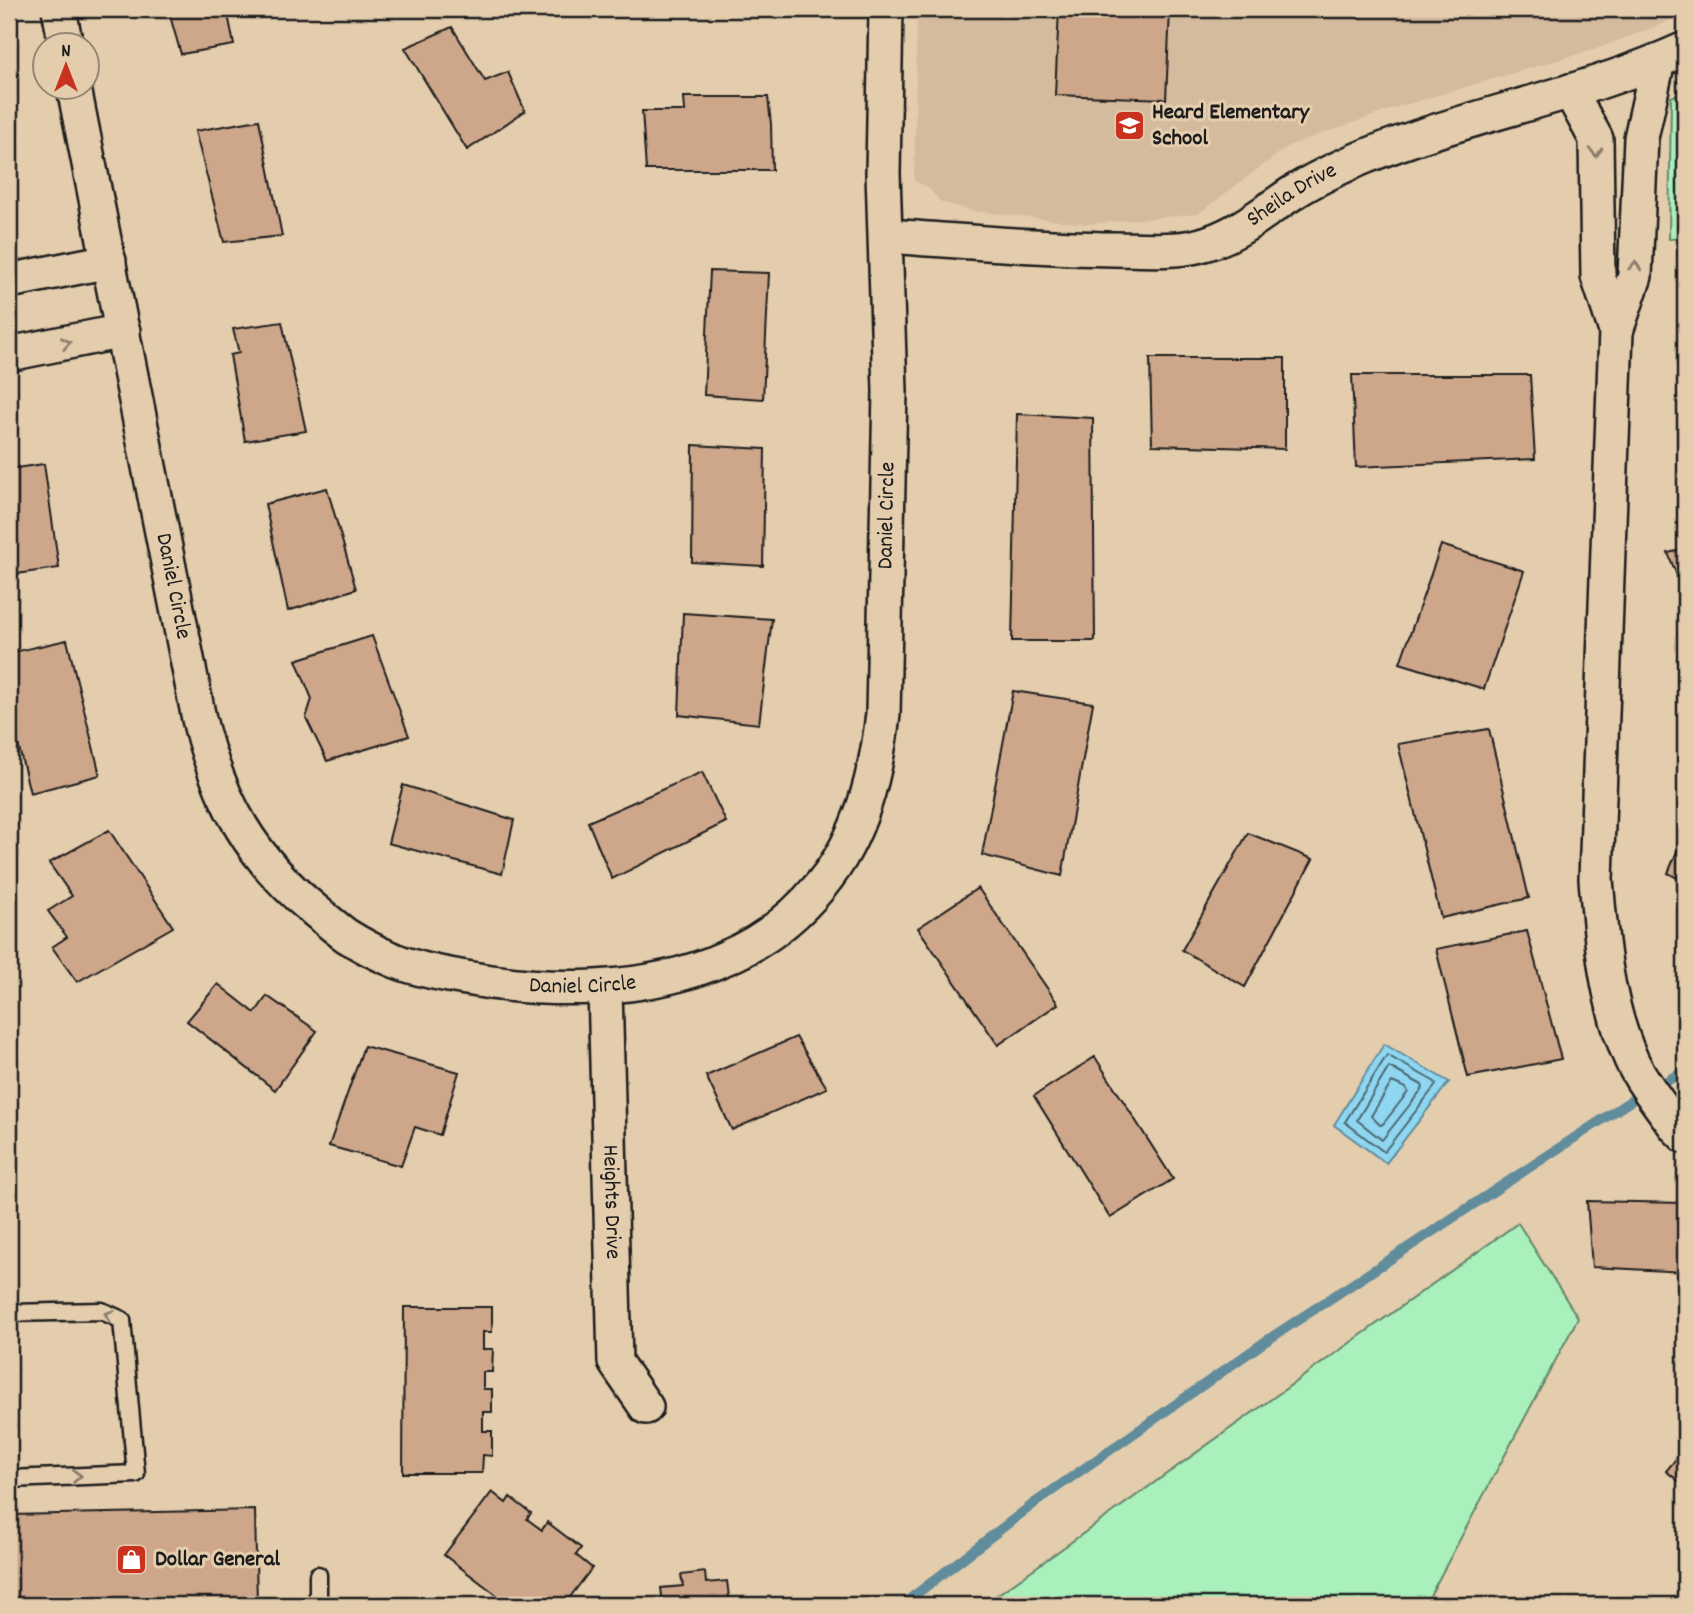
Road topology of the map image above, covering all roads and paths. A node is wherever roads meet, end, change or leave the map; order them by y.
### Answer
1 (58, 9) edge
2 (886, 9) edge
3 (63, 32) edge
4 (1672, 55) edge
5 (1570, 90) junction
6 (78, 102) edge
7 (886, 236) junction
8 (109, 261) junction
9 (9, 281) edge
10 (123, 331) junction
11 (1616, 331) junction
12 (9, 354) edge
13 (605, 988) junction
14 (1680, 1132) edge
15 (9, 1313) edge
16 (646, 1407) dead end
17 (9, 1479) edge
18 (318, 1575) dead end
19 (318, 1605) edge

1 - 3 street
2 - 7 street, Daniel Circle
4 - 5 street, Sheila Drive
11 -> 4 street
5 - 7 street, Sheila Drive
5 -> 11 street
6 - 8 street, Daniel Circle
7 - 13 street, Daniel Circle
8 - 9 street
8 - 10 street, Daniel Circle
12 -> 10 street
10 - 13 street, Daniel Circle
11 - 14 street
13 - 16 street, Heights Drive
17 -> 15 lane
18 - 19 lane

